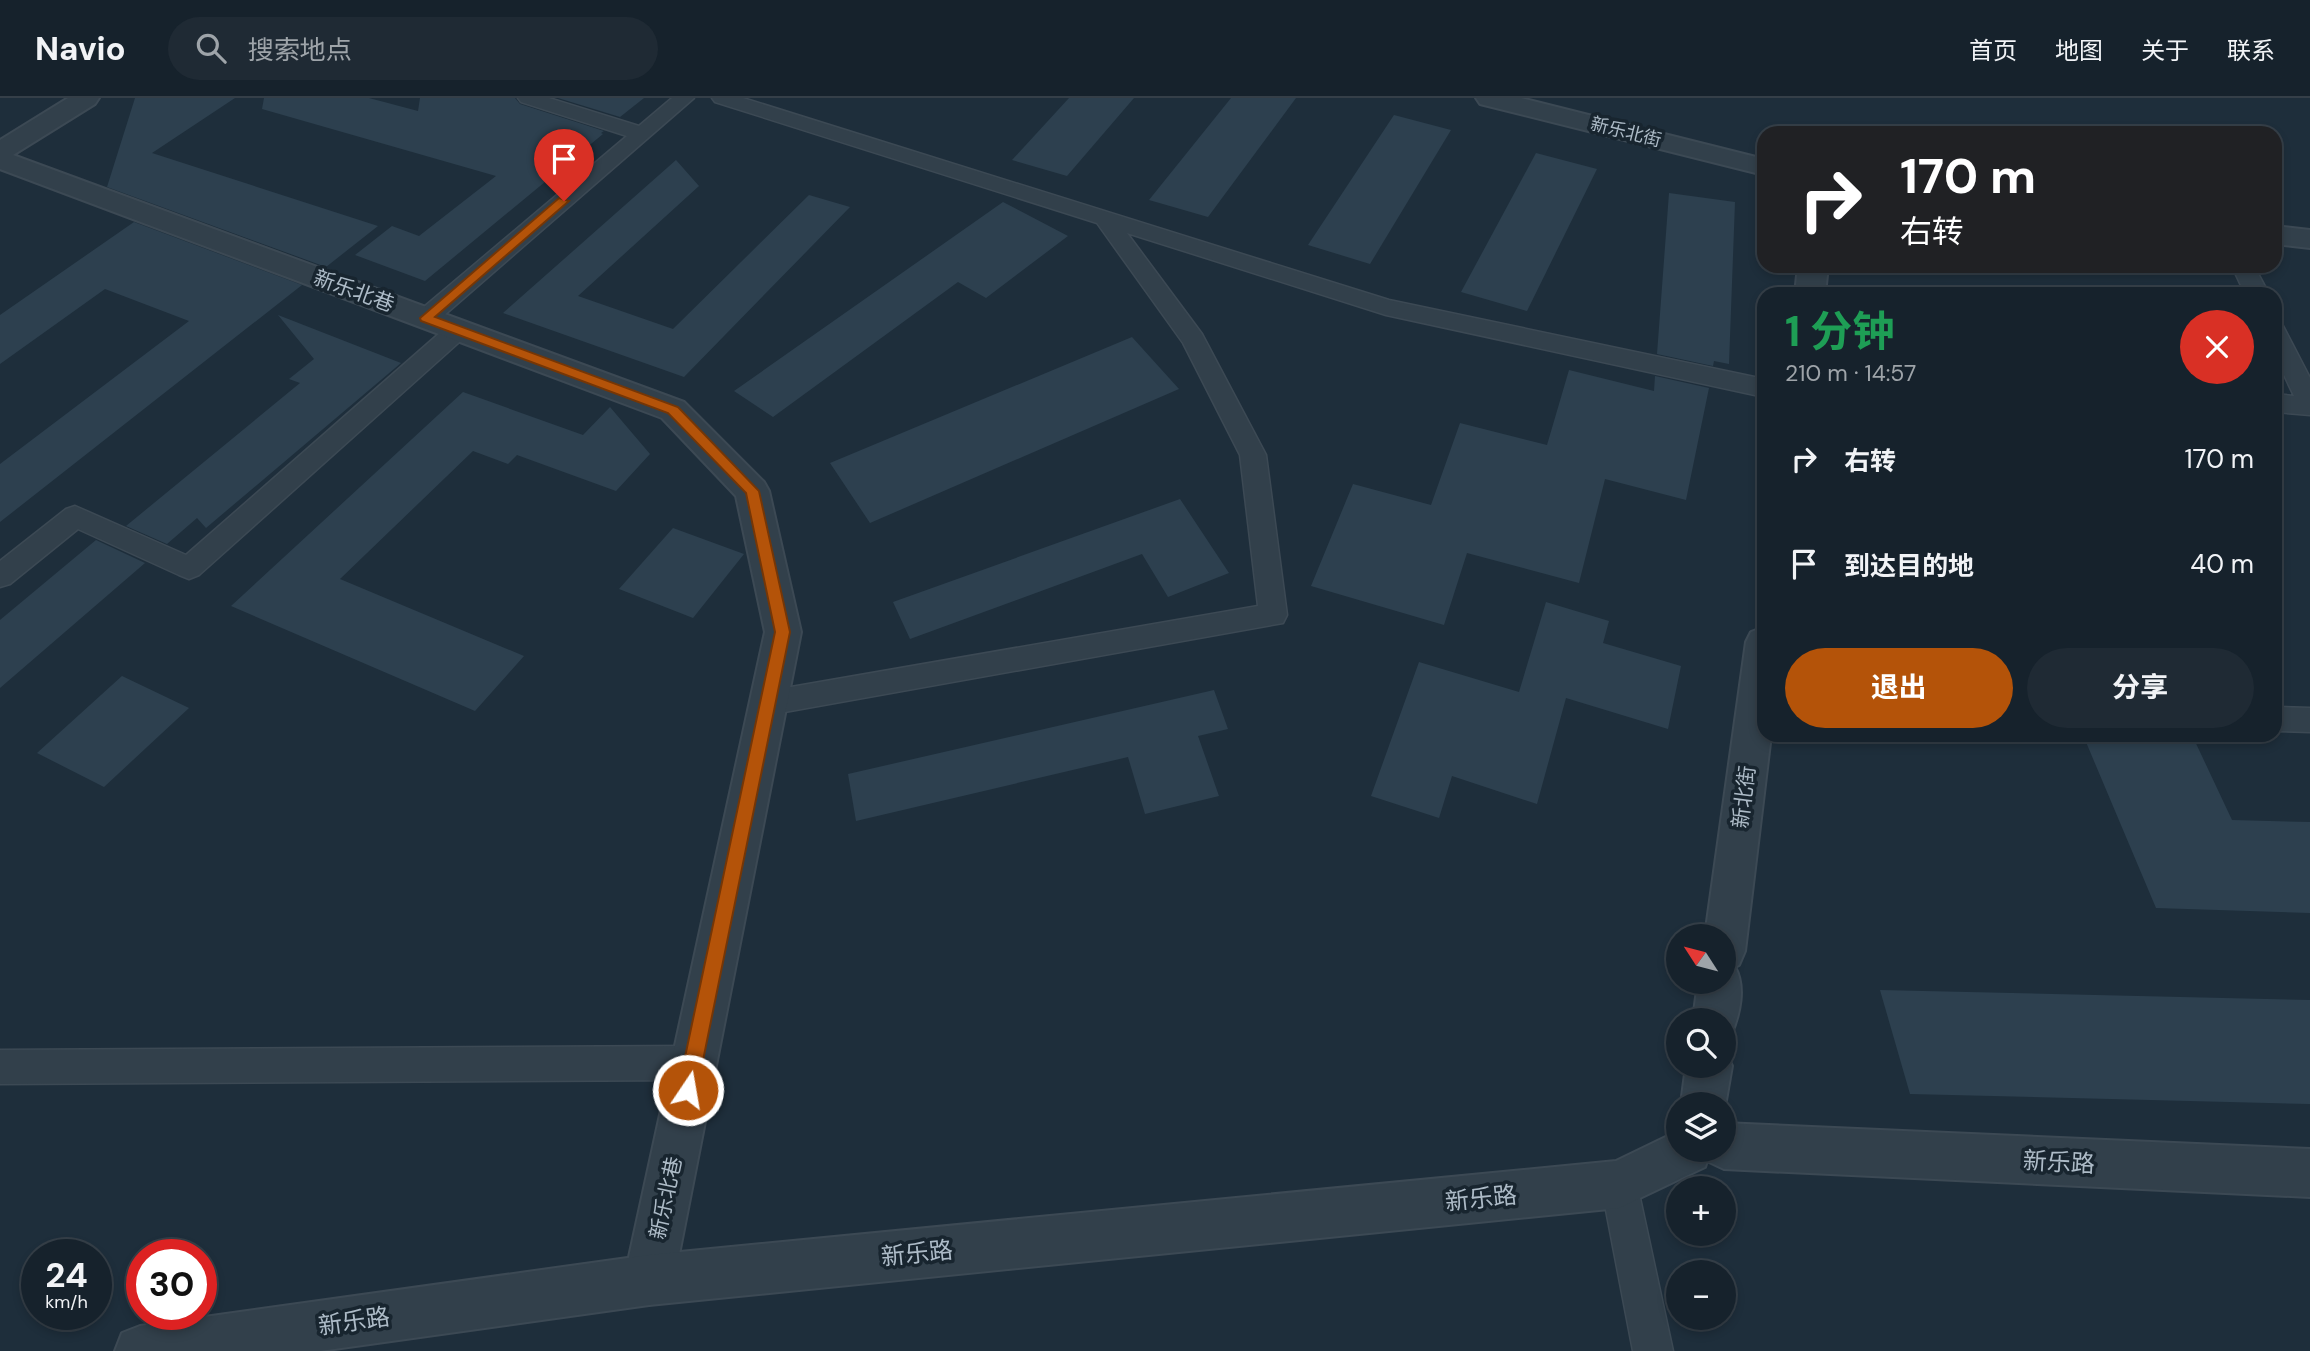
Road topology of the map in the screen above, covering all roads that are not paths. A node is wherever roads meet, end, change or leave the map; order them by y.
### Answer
1 (86, 98) edge
2 (528, 98) edge
3 (684, 98) edge
4 (722, 98) edge
5 (1489, 98) edge
6 (642, 134) junction
7 (0, 152) edge
8 (0, 160) edge
9 (1757, 165) edge
10 (1103, 216) junction
11 (2282, 236) edge
12 (2310, 239) edge
13 (442, 324) junction
14 (2282, 347) edge
15 (1757, 386) edge
16 (2282, 403) edge
17 (2310, 405) edge
18 (0, 576) edge
19 (1757, 696) edge
20 (768, 703) junction
21 (2282, 719) edge
22 (2310, 720) edge
23 (1727, 924) edge
24 (694, 1063) junction
25 (0, 1067) edge
26 (1736, 1147) edge
27 (1666, 1161) edge
28 (2310, 1173) edge
29 (1619, 1184) junction
30 (649, 1280) junction
31 (141, 1351) edge
32 (1653, 1351) edge

1 - 7 street
2 - 6 lane
3 - 6 lane
4 - 10 lane
5 - 9 street, 新乐北街
6 - 13 lane
8 - 13 street, 新乐北巷
10 - 15 lane
10 - 20 lane
11 - 12 street
13 - 18 lane
13 - 20 street, 新乐北巷
14 - 17 lane
16 - 17 lane
19 - 23 street, 新北街
20 - 24 street, 新乐北巷
21 - 22 lane
24 - 25 lane
24 - 30 street, 新乐北巷
26 - 28 street, 新乐路
27 - 29 street, 新乐路
29 - 30 street, 新乐路
29 - 32 lane
30 - 31 street, 新乐路

